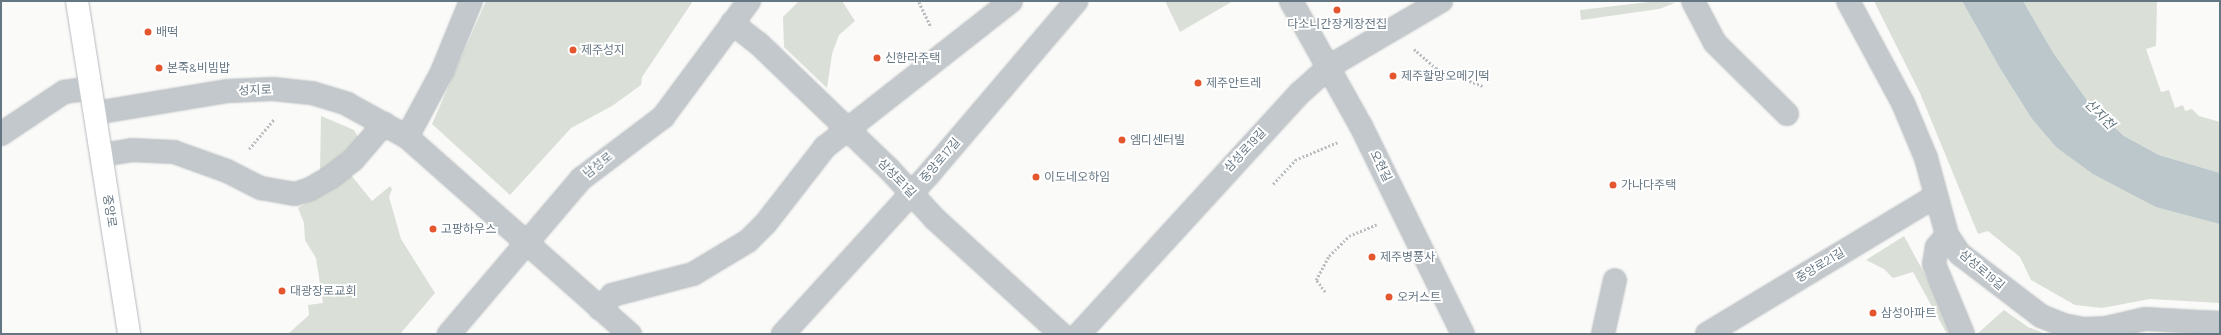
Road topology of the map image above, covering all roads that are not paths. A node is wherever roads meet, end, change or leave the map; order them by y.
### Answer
1 (77, 1) edge
2 (470, 1) edge
3 (749, 1) edge
4 (1011, 1) edge
5 (1076, 1) edge
6 (1292, 1) edge
7 (1441, 1) edge
8 (1693, 1) edge
9 (1848, 1) edge
10 (732, 23) junction
11 (1330, 66) junction
12 (91, 88) junction
13 (95, 113) junction
14 (1788, 114) dead end
15 (384, 124) junction
16 (847, 129) junction
17 (1, 134) edge
18 (407, 137) junction
19 (101, 155) junction
20 (911, 192) junction
21 (1934, 197) junction
22 (1947, 235) junction
23 (525, 244) junction
24 (1616, 280) dead end
25 (600, 309) junction
26 (2220, 323) edge
27 (129, 334) edge
28 (449, 334) edge
29 (630, 334) edge
30 (783, 334) edge
31 (1061, 334) edge
32 (1079, 334) edge
33 (1463, 334) edge
34 (1603, 334) edge
35 (1707, 334) edge
36 (1963, 334) edge

1 - 12 main road, 중앙로
2 - 18 street
3 - 10 street, 남성로
4 - 16 street
5 - 20 street, 중앙로17길
6 - 11 street, 오현길
7 - 11 street, 삼성로19길
8 - 14 street
9 - 21 street, 삼성로19길
10 - 16 street, 삼성로1길
10 - 23 street, 남성로
11 - 32 street, 삼성로19길
11 - 33 street, 오현길
12 - 13 main road, 중앙로
12 - 17 street
13 - 15 street, 성지로
13 - 19 main road, 중앙로
15 - 18 street, 성지로
15 - 19 street
16 - 20 street, 삼성로1길
16 - 25 street
18 - 23 street, 성지로
19 - 27 main road, 중앙로
20 - 30 street, 중앙로17길
20 - 31 street, 삼성로1길
21 - 22 street, 삼성로19길
21 - 35 street, 중앙로21길
22 - 26 street, 삼성로19길
22 - 36 street
23 - 25 street, 성지로
23 - 28 street, 남성로
24 - 34 street
25 - 29 street, 성지로

